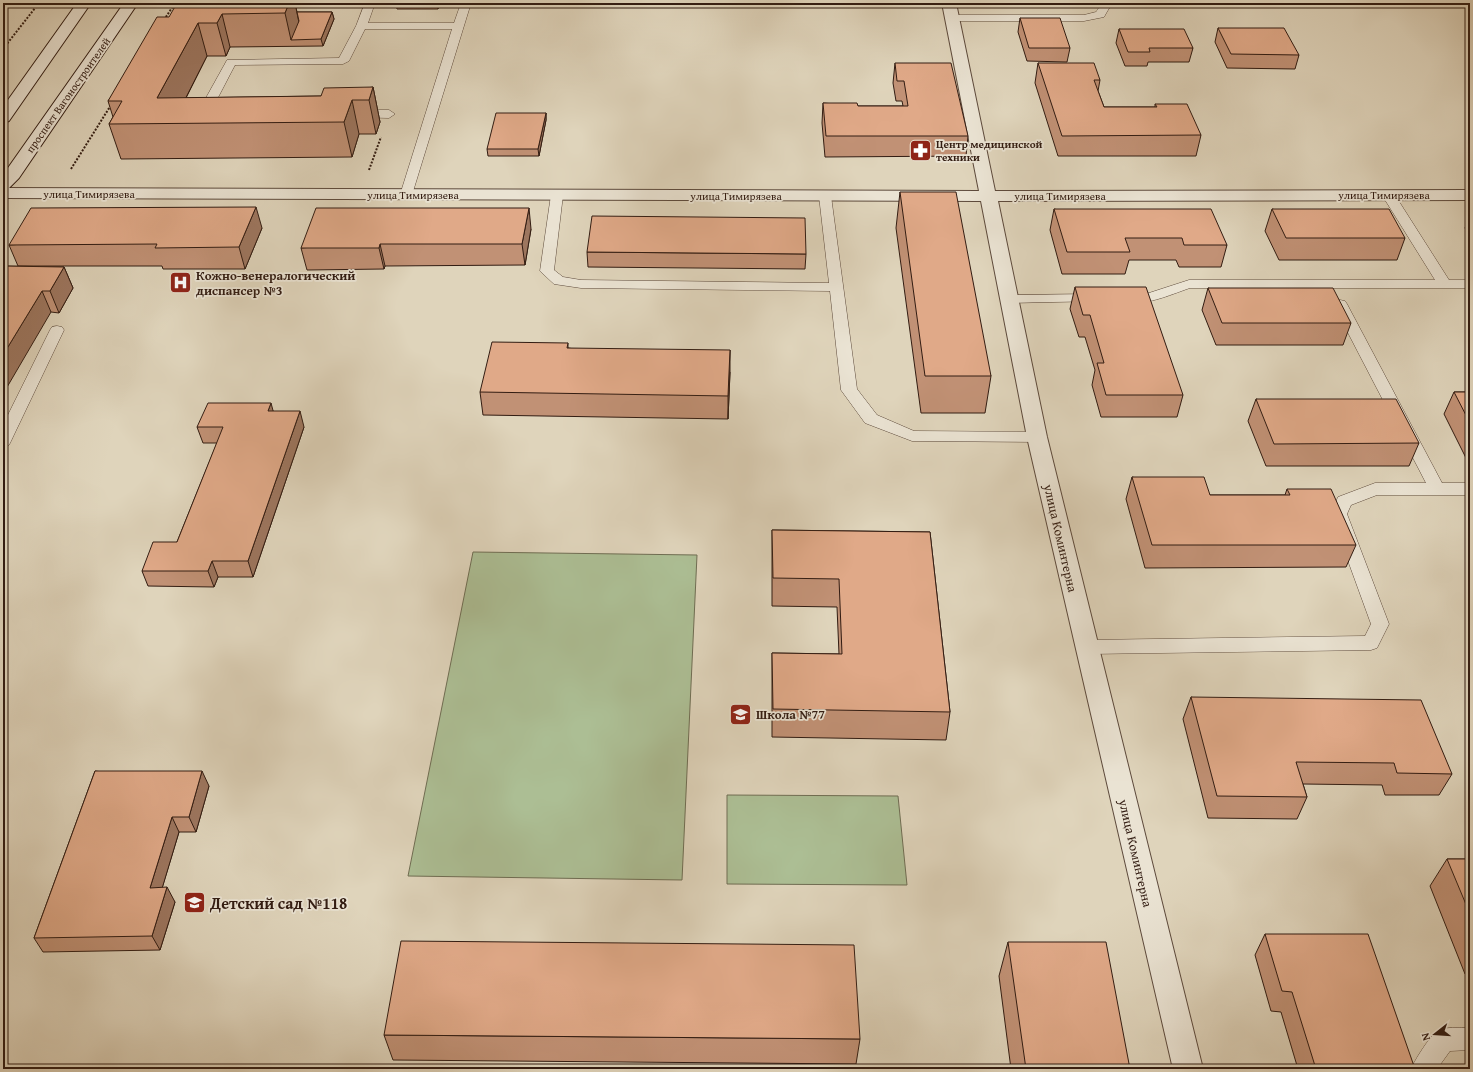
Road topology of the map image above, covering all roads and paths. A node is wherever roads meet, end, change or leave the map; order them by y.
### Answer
1 (39, 3) edge
2 (84, 3) edge
3 (131, 3) edge
4 (174, 3) edge
5 (370, 3) edge
6 (466, 3) edge
7 (1107, 3) edge
8 (950, 10) edge
9 (162, 23) edge
10 (361, 26) junction
11 (459, 26) junction
12 (3, 49) edge
13 (113, 102) edge
14 (218, 114) edge
15 (342, 114) edge
16 (389, 114) joint
17 (3, 118) edge
18 (368, 172) dead end
19 (67, 174) dead end
20 (3, 184) edge
21 (3, 193) edge
22 (406, 195) junction
23 (556, 195) junction
24 (1388, 195) junction
25 (825, 196) junction
26 (988, 196) junction
27 (1470, 196) edge
28 (1330, 284) junction
29 (1445, 284) junction
30 (1470, 284) edge
31 (836, 287) junction
32 (1010, 298) junction
33 (56, 330) dead end
34 (1037, 436) junction
35 (3, 441) edge
36 (1437, 489) junction
37 (1470, 489) edge
38 (1087, 647) junction
39 (1470, 1039) edge
40 (1188, 1069) edge
41 (1423, 1069) edge

1 - 12 path
2 - 17 street
3 - 20 street, проспект Вагоностроителей
4 - 9 path
5 - 10 lane
6 - 11 lane
7 - 8 lane
8 - 26 street, улица Коминтерна
10 - 11 lane
10 - 14 lane
11 - 22 lane
13 - 19 path
15 - 16 lane
16 - 18 path
21 - 22 street, улица Тимирязева
22 - 23 street, улица Тимирязева
23 - 25 street, улица Тимирязева
23 - 31 lane
24 - 26 street, улица Тимирязева
24 - 27 street, улица Тимирязева
24 - 29 lane
25 - 26 street, улица Тимирязева
25 - 31 lane
26 - 32 street, улица Коминтерна
28 - 29 lane
28 - 32 lane
28 - 36 lane
29 - 30 lane
31 - 34 lane
32 - 34 street, улица Коминтерна
33 - 35 lane
34 - 38 street, улица Коминтерна
36 - 37 lane
36 - 38 lane
38 - 40 street, улица Коминтерна
39 - 41 lane

